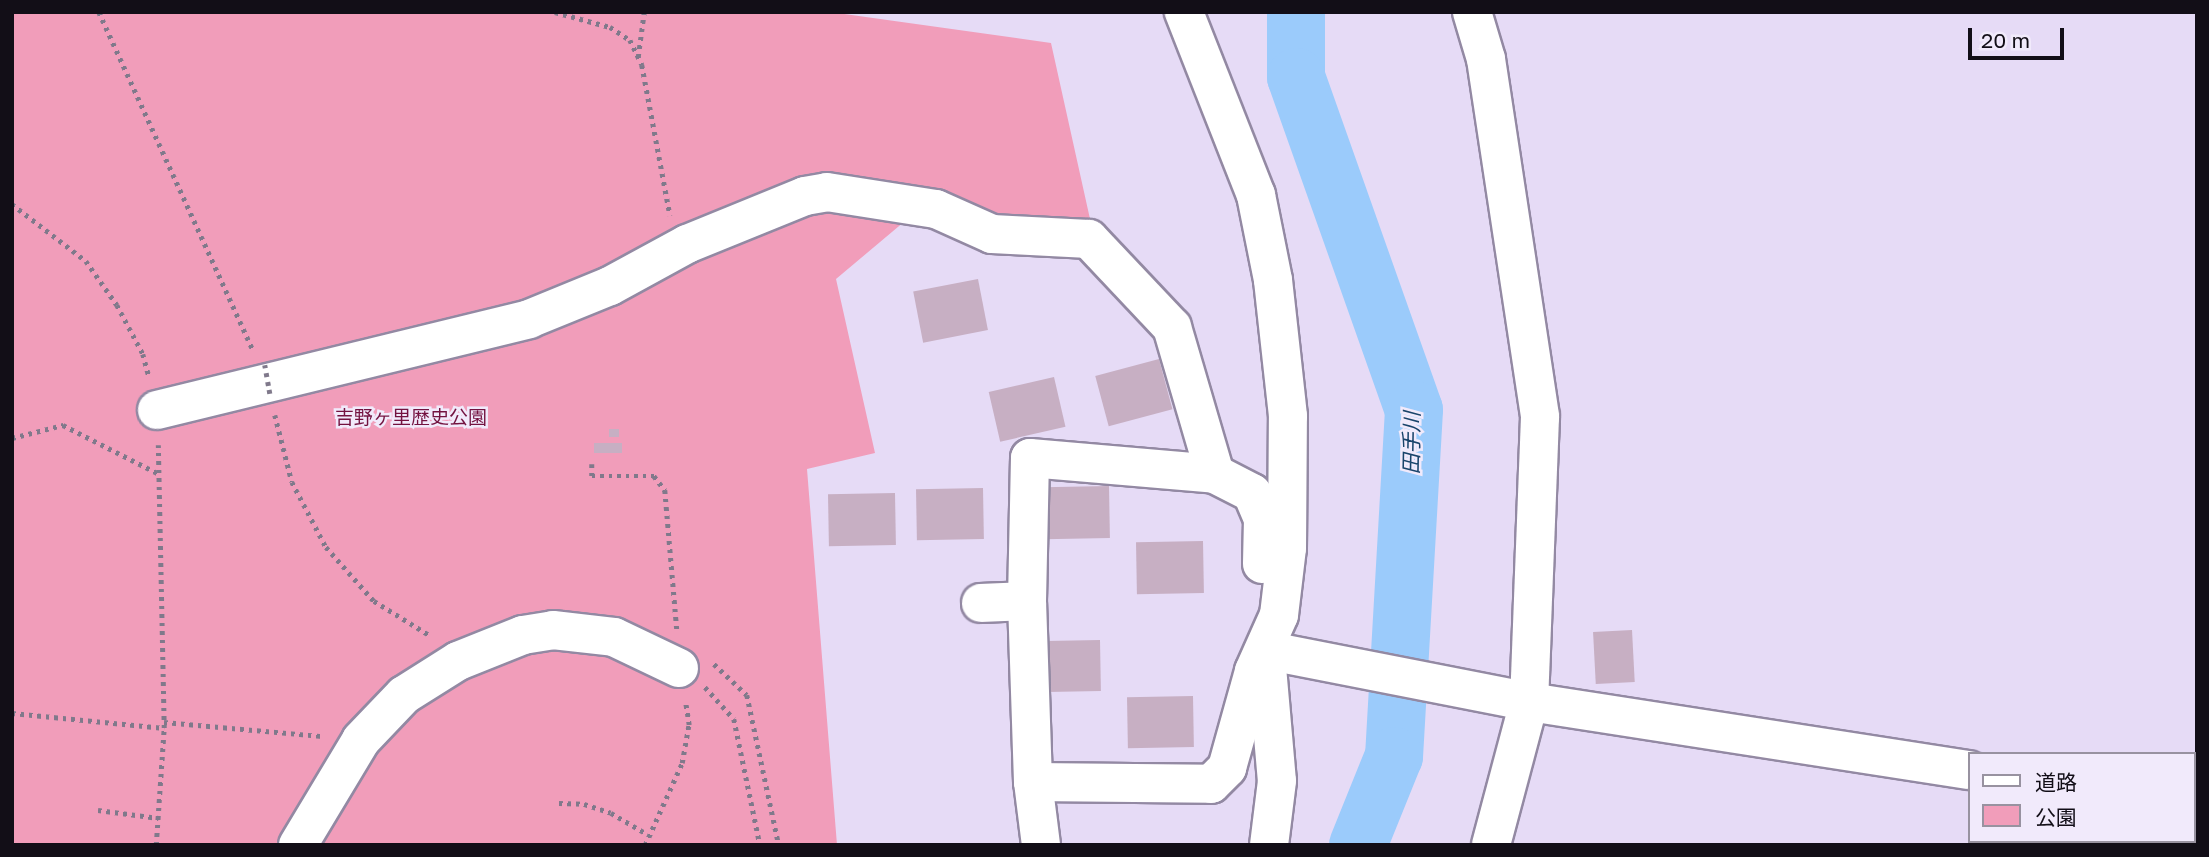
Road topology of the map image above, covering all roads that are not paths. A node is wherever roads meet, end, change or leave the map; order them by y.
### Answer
1 (1184, 12) edge
2 (1472, 12) edge
3 (157, 410) road end
4 (1215, 474) junction
5 (1027, 601) junction
6 (981, 603) dead end
7 (1265, 650) junction
8 (689, 654) road end
9 (1529, 702) junction
10 (1968, 770) edge
11 (1033, 782) junction
12 (298, 845) edge
13 (1041, 845) edge
14 (1269, 845) edge
15 (1491, 845) edge

1 - 7 street
2 - 9 street
3 - 4 street
4 - 5 street
4 - 7 street
5 - 6 street
5 - 11 street
7 - 9 street
7 - 11 street
7 - 14 street
8 - 12 street
9 - 10 street
9 - 15 street
11 - 13 street

